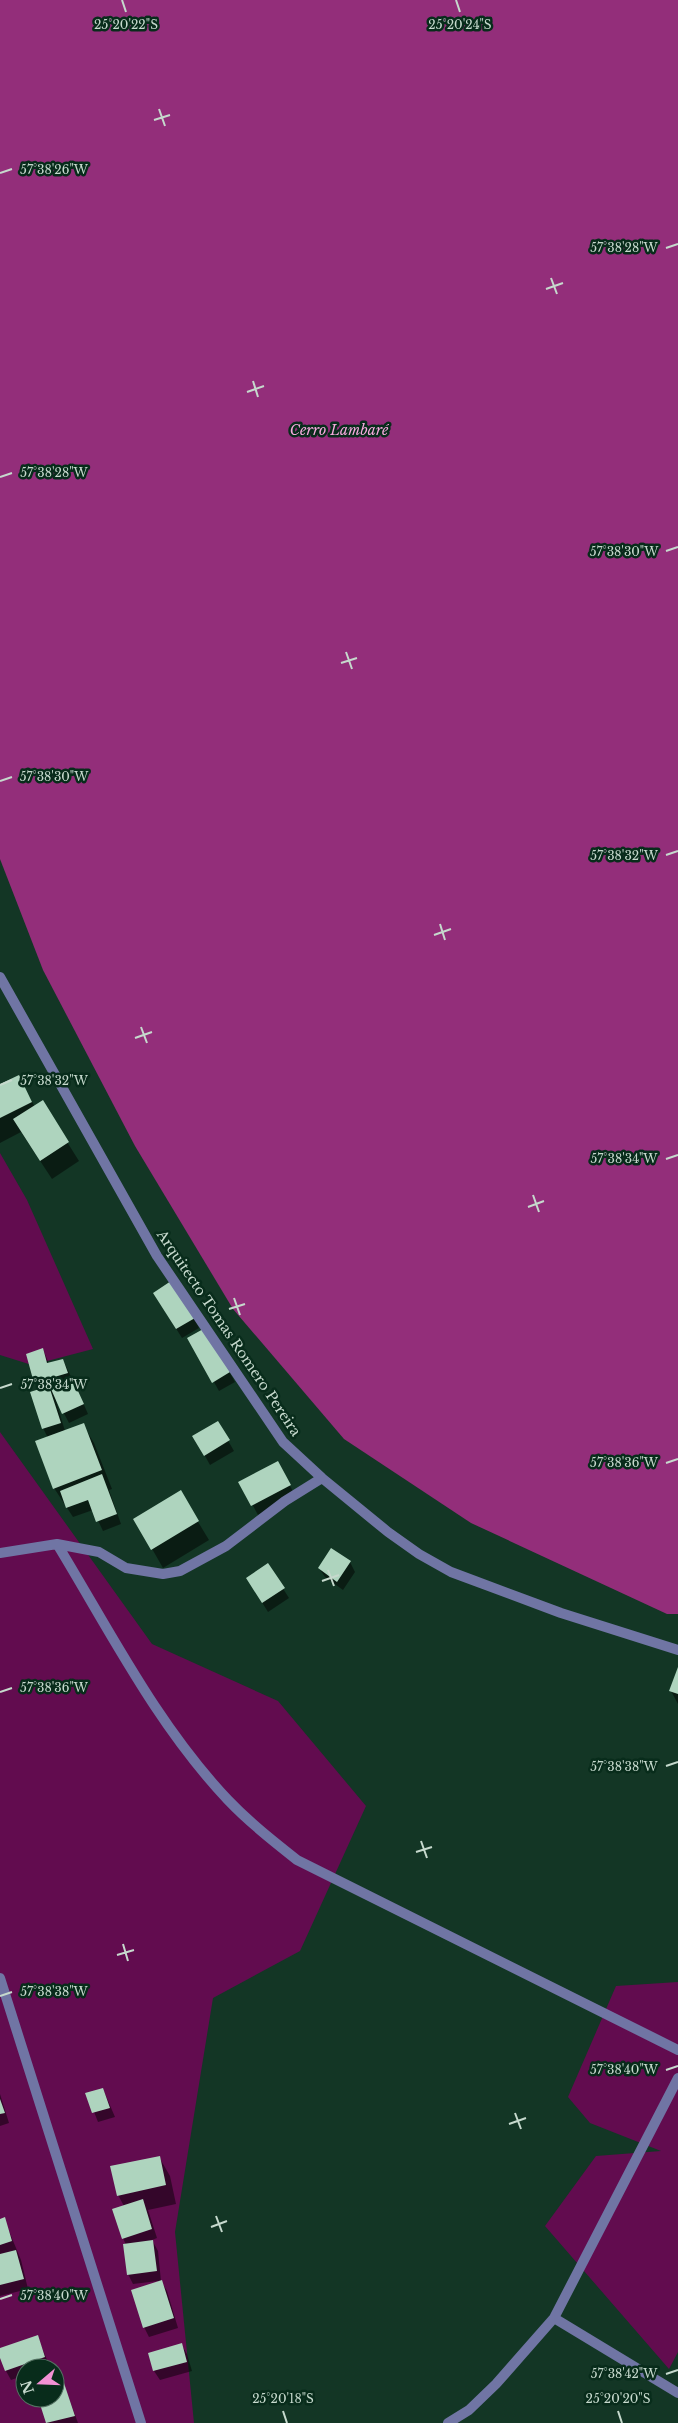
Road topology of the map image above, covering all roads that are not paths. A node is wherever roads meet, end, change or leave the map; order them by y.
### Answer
1 (0, 977) edge
2 (322, 1478) junction
3 (57, 1544) junction
4 (0, 1553) edge
5 (678, 1650) edge
6 (0, 1978) edge
7 (678, 2050) edge
8 (678, 2078) edge
9 (554, 2318) junction
10 (678, 2393) edge
11 (141, 2423) edge
12 (448, 2423) edge

1 - 2 street, Arquitecto Tomas Romero Pereira
2 - 3 street
2 - 5 street, Arquitecto Tomas Romero Pereira
3 - 4 street
3 - 7 street
6 - 11 street
8 - 9 street
9 - 10 street
9 - 12 street

